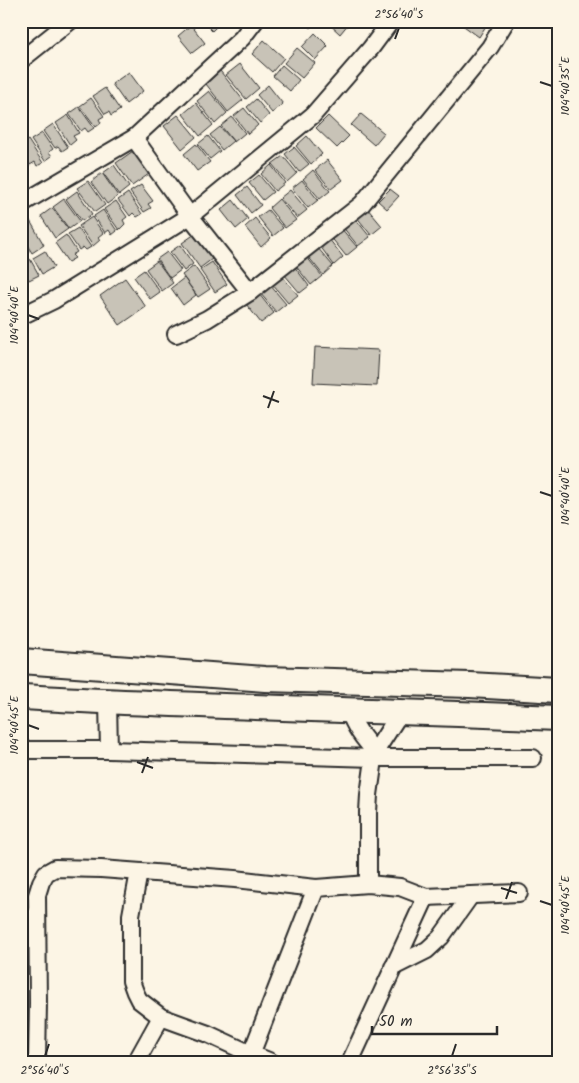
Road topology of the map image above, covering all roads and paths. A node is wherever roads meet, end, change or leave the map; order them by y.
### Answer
1 (70, 21) edge
2 (255, 21) edge
3 (391, 21) edge
4 (506, 21) edge
5 (21, 60) edge
6 (134, 138) junction
7 (21, 204) edge
8 (190, 216) junction
9 (250, 292) junction
10 (21, 316) edge
11 (176, 334) dead end
12 (21, 661) edge
13 (558, 690) edge
14 (21, 697) edge
15 (108, 702) junction
16 (349, 710) junction
17 (400, 713) junction
18 (558, 718) edge
19 (21, 750) edge
20 (109, 750) junction
21 (374, 755) junction
22 (534, 758) dead end
23 (139, 872) junction
24 (368, 884) junction
25 (316, 888) junction
26 (519, 893) dead end
27 (471, 895) junction
28 (426, 897) junction
29 (393, 967) junction
30 (161, 1017) junction
31 (250, 1058) edge
32 (37, 1062) edge
33 (136, 1062) edge
34 (271, 1062) edge
35 (350, 1062) edge

1 - 5 street
2 - 6 street
3 - 8 street
4 - 9 street
6 - 7 street
6 - 8 street
8 - 9 street
8 - 10 street
9 - 11 street
12 - 13 street
14 - 15 street
15 - 16 street
15 - 20 street
16 - 17 street
16 - 21 street
17 - 18 street
17 - 21 street
19 - 20 street
20 - 21 street
21 - 22 street
21 - 24 street
23 - 25 street
23 - 30 street
23 - 32 street
24 - 25 street
24 - 28 street
25 - 31 street
26 - 27 street
27 - 28 street
27 - 29 street
28 - 29 street
29 - 35 street
30 - 31 street
30 - 33 street
31 - 34 street

